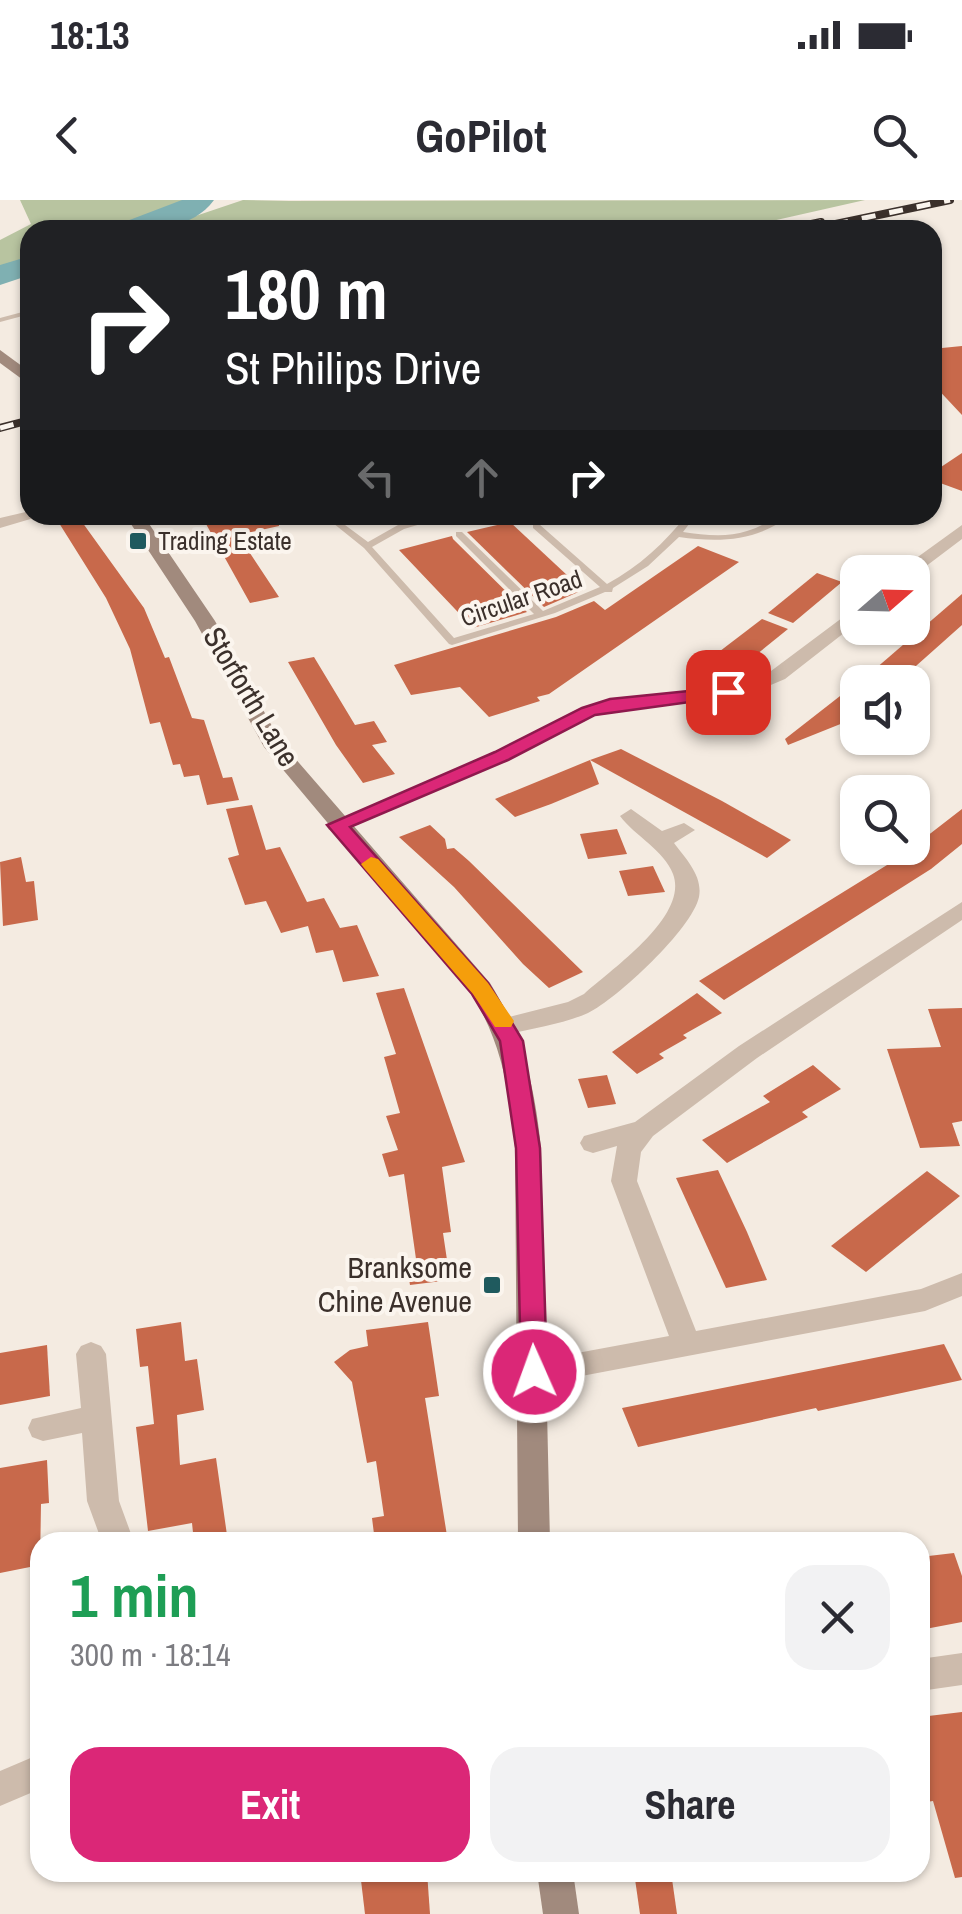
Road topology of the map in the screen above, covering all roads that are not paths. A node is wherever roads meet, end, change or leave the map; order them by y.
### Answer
1 (0, 355) edge
2 (20, 372) edge
3 (151, 525) edge
4 (339, 525) edge
5 (409, 525) edge
6 (686, 525) edge
7 (771, 525) edge
8 (536, 526) dead end
9 (962, 530) edge
10 (459, 534) dead end
11 (680, 534) junction
12 (368, 546) junction
13 (929, 555) edge
14 (609, 590) junction
15 (542, 614) junction
16 (840, 626) edge
17 (631, 816) dead end
18 (337, 825) junction
19 (684, 830) dead end
20 (660, 840) junction
21 (962, 909) edge
22 (506, 1026) junction
23 (644, 1129) junction
24 (593, 1143) dead end
25 (962, 1284) edge
26 (687, 1344) junction
27 (92, 1354) dead end
28 (534, 1372) junction
29 (96, 1418) junction
30 (43, 1428) dead end
31 (114, 1532) edge
32 (534, 1532) edge
33 (962, 1669) edge
34 (930, 1673) edge
35 (30, 1776) edge
36 (0, 1790) edge
37 (556, 1882) edge
38 (560, 1914) edge

1 - 2 street
3 - 18 street, Storforth Lane
4 - 12 lane, Circular Road
5 - 12 lane
6 - 11 lane, Circular Road
7 - 11 lane
8 - 14 lane
9 - 13 street
10 - 15 lane
11 - 14 lane, Circular Road
12 - 15 lane, Circular Road
14 - 15 lane, Circular Road
16 - 18 street
17 - 20 street
18 - 22 street, Storforth Lane
19 - 20 street
20 - 22 street
21 - 23 street
22 - 28 street, Storforth Lane
23 - 24 street
23 - 26 street
25 - 26 street
26 - 28 street
27 - 29 street
28 - 32 street, Storforth Lane
29 - 30 street
29 - 31 street
33 - 34 street
35 - 36 street
37 - 38 street

